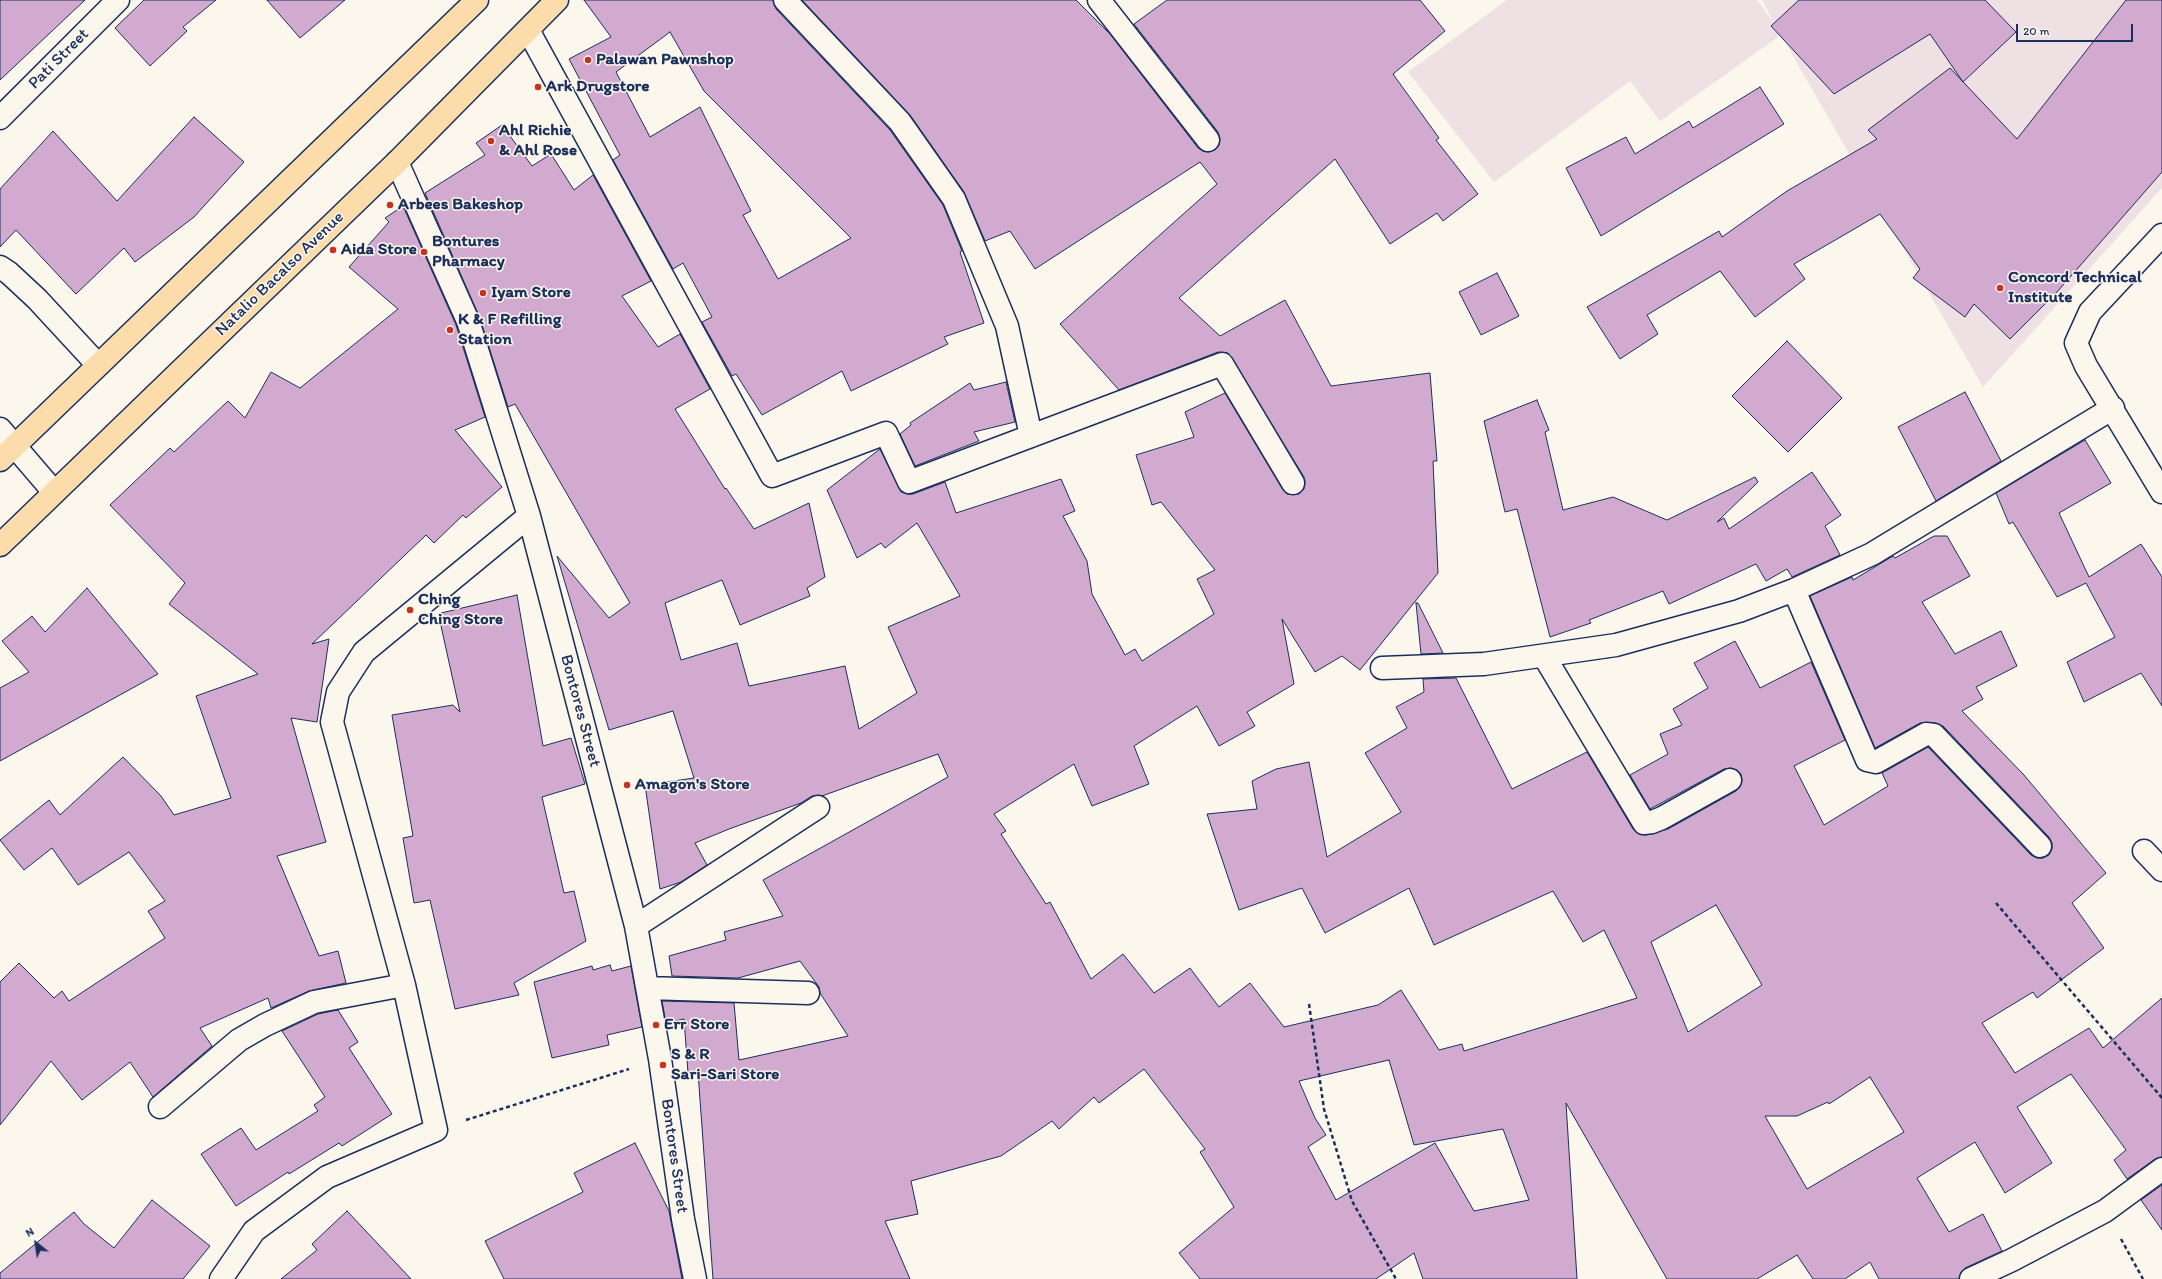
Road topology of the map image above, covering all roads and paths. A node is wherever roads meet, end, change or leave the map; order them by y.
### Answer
1 (118, 0) edge
2 (478, 0) edge
3 (557, 0) edge
4 (785, 0) edge
5 (1099, 0) edge
6 (528, 30) junction
7 (0, 118) edge
8 (1208, 140) dead end
9 (397, 162) junction
10 (2162, 235) edge
11 (0, 267) edge
12 (98, 365) junction
13 (2112, 408) junction
14 (0, 429) edge
15 (1031, 436) junction
16 (16, 445) junction
17 (0, 460) edge
18 (1293, 483) dead end
19 (54, 492) junction
20 (2162, 492) edge
21 (529, 516) junction
22 (0, 544) edge
23 (1794, 590) junction
24 (1544, 656) junction
25 (1382, 668) dead end
26 (1730, 780) dead end
27 (818, 807) dead end
28 (2040, 846) dead end
29 (2144, 851) dead end
30 (2162, 870) edge
31 (1996, 903) dead end
32 (636, 926) junction
33 (404, 985) junction
34 (647, 988) junction
35 (808, 993) dead end
36 (1310, 1004) dead end
37 (660, 1059) junction
38 (2162, 1098) edge
39 (160, 1107) dead end
40 (436, 1130) junction
41 (2162, 1169) edge
42 (2105, 1211) junction
43 (221, 1279) edge
44 (695, 1279) edge
45 (1396, 1279) edge
46 (1971, 1279) edge
47 (2143, 1279) edge

1 - 7 street, Pati Street
2 - 12 main road
3 - 6 main road, Natalio Bacalso Avenue
4 - 15 street
5 - 8 street
6 - 9 main road, Natalio Bacalso Avenue
6 - 15 street
9 - 19 main road, Natalio Bacalso Avenue
9 - 21 street, Bontores Street
10 - 13 street
11 - 12 street
12 - 16 main road
13 - 20 street
13 - 23 street
14 - 16 street
15 - 18 street
16 - 17 main road
16 - 19 street
19 - 22 main road, Natalio Bacalso Avenue
21 - 32 street, Bontores Street
21 - 33 street
23 - 24 street
23 - 28 street
24 - 25 street
24 - 26 street
27 - 32 street
29 - 30 street
31 - 38 path
32 - 34 street, Bontores Street
33 - 39 street
33 - 40 street
34 - 35 street
34 - 37 street, Bontores Street
36 - 45 path
37 - 40 path
37 - 44 street, Bontores Street
40 - 43 street
41 - 42 street
42 - 46 street
42 - 47 path

